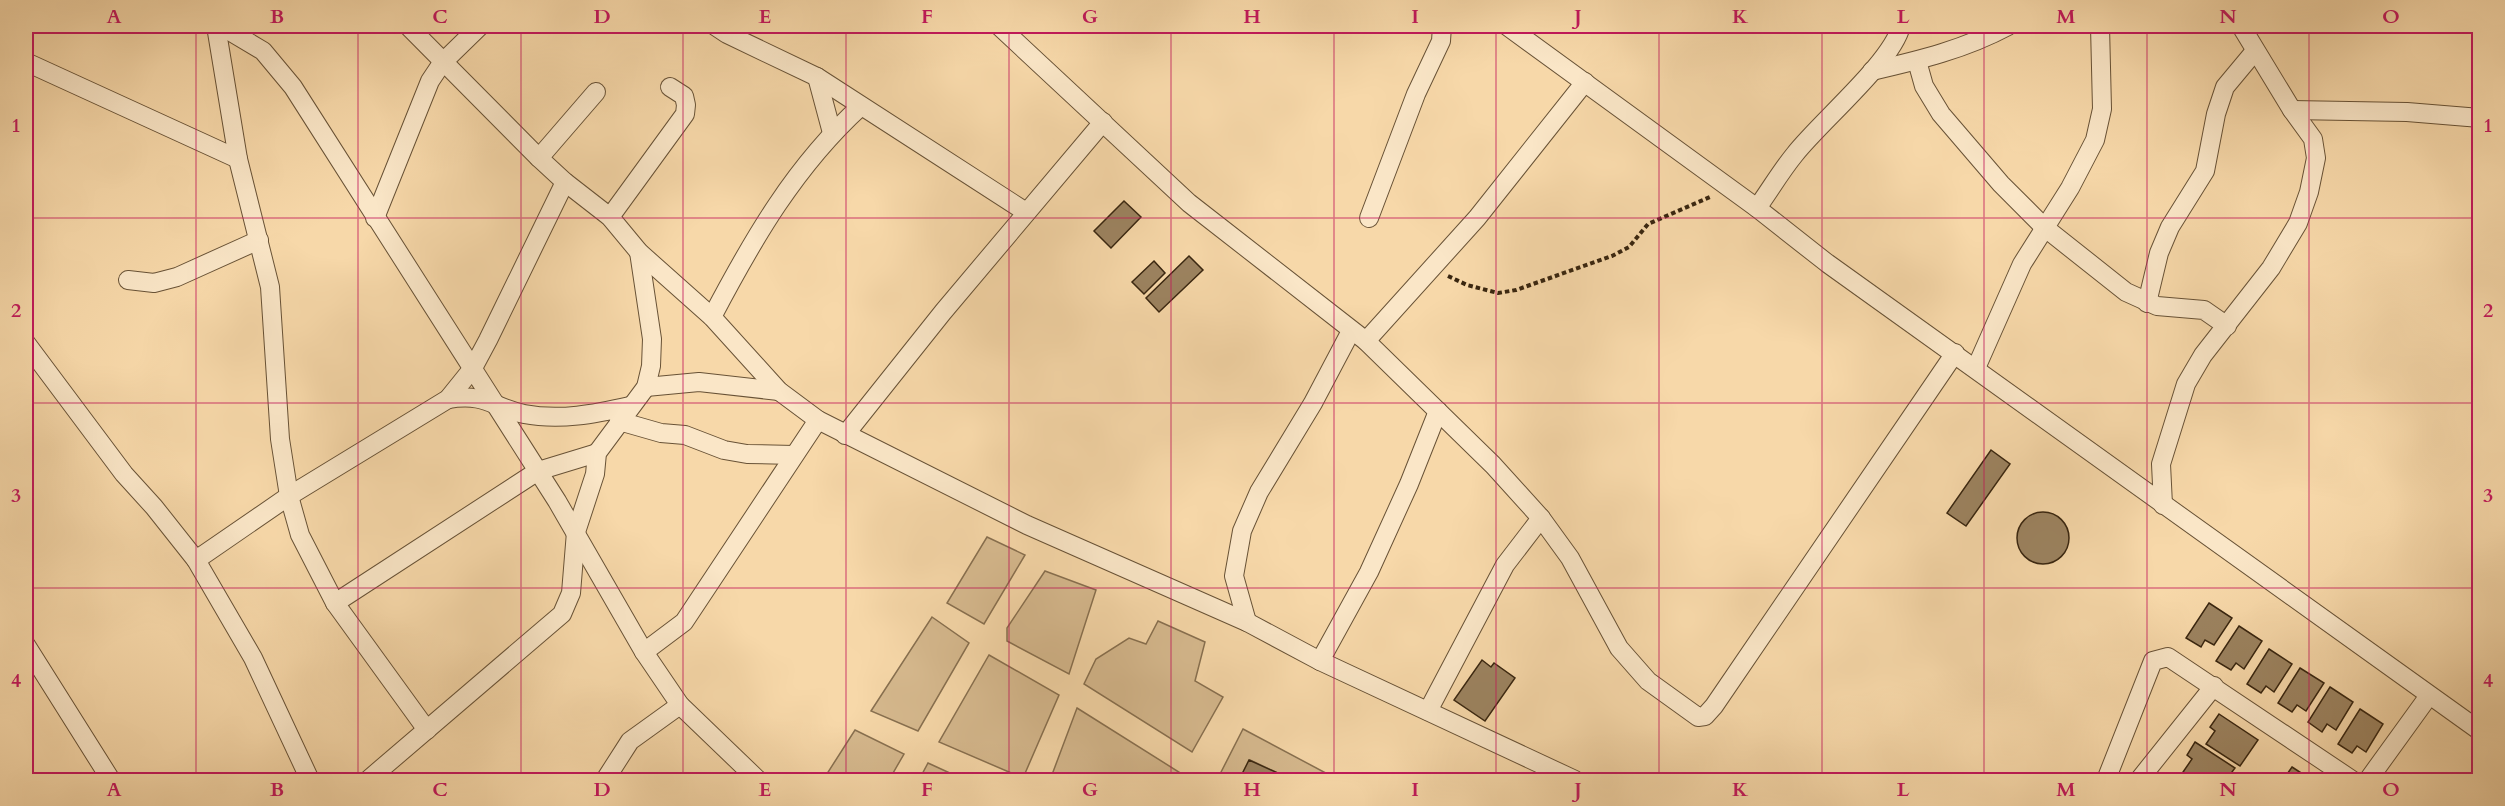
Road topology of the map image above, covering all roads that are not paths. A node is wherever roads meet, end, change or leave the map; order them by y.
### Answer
1 (216, 26) edge
2 (221, 26) edge
3 (408, 26) edge
4 (480, 26) edge
5 (715, 26) edge
6 (999, 26) edge
7 (1442, 26) edge
8 (1507, 26) edge
9 (1901, 26) edge
10 (2008, 26) edge
11 (2100, 26) edge
12 (2241, 26) edge
13 (2255, 51) junction
14 (1917, 61) junction
15 (26, 62) edge
16 (442, 63) junction
17 (1872, 71) junction
18 (817, 76) junction
19 (1585, 82) junction
20 (670, 87) dead end
21 (596, 92) dead end
22 (861, 106) junction
23 (2292, 111) junction
24 (2480, 118) edge
25 (1103, 122) junction
26 (832, 133) junction
27 (539, 158) junction
28 (238, 159) junction
29 (565, 182) junction
30 (1757, 208) junction
31 (1026, 212) junction
32 (610, 216) junction
33 (375, 218) junction
34 (1369, 218) dead end
35 (2044, 227) junction
36 (259, 240) junction
37 (639, 252) junction
38 (128, 280) dead end
39 (2147, 303) junction
40 (712, 317) junction
41 (2227, 326) junction
42 (1358, 336) junction
43 (26, 343) edge
44 (1955, 353) junction
45 (473, 368) junction
46 (1976, 368) junction
47 (646, 387) junction
48 (779, 392) junction
49 (448, 399) junction
50 (493, 401) junction
51 (630, 406) junction
52 (1437, 411) junction
53 (818, 420) junction
54 (619, 421) junction
55 (845, 435) junction
56 (597, 453) junction
57 (794, 455) junction
58 (538, 471) junction
59 (289, 496) junction
60 (2163, 505) junction
61 (1541, 518) junction
62 (576, 532) junction
63 (196, 560) junction
64 (604, 585) junction
65 (571, 593) junction
66 (335, 603) junction
67 (1247, 622) junction
68 (26, 645) edge
69 (644, 652) junction
70 (1320, 660) junction
71 (2214, 686) junction
72 (2428, 697) junction
73 (680, 705) junction
74 (1428, 711) junction
75 (427, 730) junction
76 (2480, 731) edge
77 (111, 780) edge
78 (310, 780) edge
79 (368, 780) edge
80 (605, 780) edge
81 (758, 780) edge
82 (1575, 780) edge
83 (2106, 780) edge
84 (2139, 780) edge
85 (2352, 780) edge
86 (2368, 780) edge

1 - 28 street
2 - 33 street
3 - 16 street
4 - 16 street
5 - 18 street
6 - 25 street
7 - 34 street
8 - 19 street
9 - 17 street
10 - 14 street
11 - 35 street
12 - 13 street
13 - 23 street
13 - 39 street
14 - 17 street
14 - 35 street
15 - 28 street
16 - 27 street
16 - 33 street
17 - 30 street
18 - 22 street
18 - 26 street
19 - 30 street
19 - 42 street
20 - 32 street
21 - 27 street
22 - 26 street
22 - 31 street
23 - 24 street
23 - 41 street
25 - 31 street
25 - 42 street
26 - 40 street
27 - 29 street
28 - 36 street
29 - 32 street
29 - 45 street
30 - 44 street
31 - 55 street
32 - 37 street
33 - 45 street
35 - 39 street
35 - 46 street
36 - 38 street
36 - 59 street
37 - 40 street
37 - 47 street
39 - 41 street
40 - 48 street
41 - 60 street
42 - 52 street
42 - 67 street
43 - 63 street
44 - 46 street
44 - 61 street
45 - 49 street
45 - 50 street
46 - 60 street
47 - 48 street
47 - 51 street
48 - 53 street
49 - 50 street
49 - 59 street
50 - 51 street
50 - 58 street
51 - 54 street
52 - 61 street
52 - 70 street
53 - 55 street
53 - 57 street
54 - 56 street
54 - 57 street
55 - 67 street
56 - 58 street
56 - 62 street
57 - 69 street
58 - 62 street
58 - 66 street
59 - 63 street
59 - 66 street
60 - 72 street
61 - 74 street
62 - 64 street
62 - 65 street
63 - 78 street
64 - 65 street
64 - 69 street
65 - 75 street
66 - 75 street
67 - 70 street
68 - 77 street
69 - 73 street
70 - 74 street
71 - 83 street
71 - 84 street
71 - 85 street
72 - 76 street
72 - 86 street
73 - 80 street
73 - 81 street
74 - 82 street
75 - 79 street

